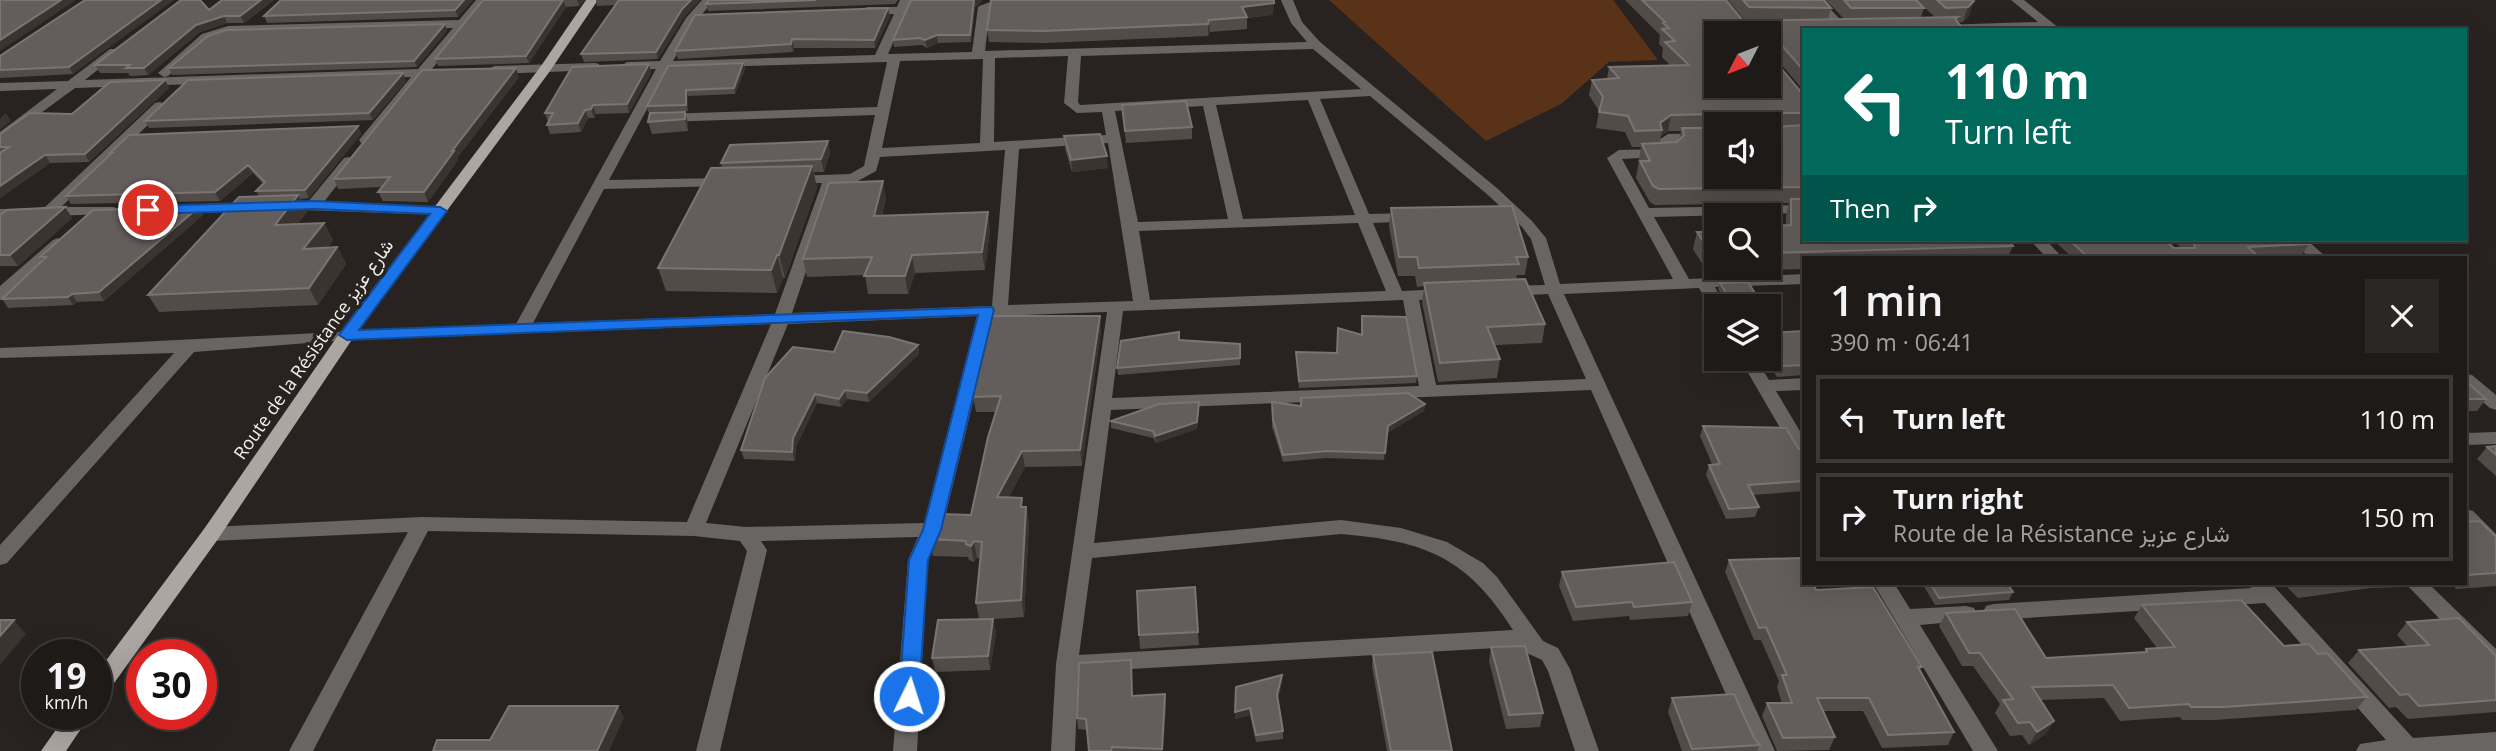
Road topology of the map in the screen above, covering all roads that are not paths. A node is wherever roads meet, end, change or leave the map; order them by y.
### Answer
1 (482, 0) edge
2 (593, 0) edge
3 (708, 0) edge
4 (1287, 0) edge
5 (1816, 0) edge
6 (2017, 0) edge
7 (1018, 2) edge
8 (1032, 4) edge
9 (904, 5) edge
10 (859, 12) edge
11 (267, 15) edge
12 (706, 18) edge
13 (692, 19) junction
14 (460, 24) junction
15 (1932, 27) edge
16 (1843, 28) edge
17 (2052, 28) edge
18 (249, 29) junction
19 (127, 43) edge
20 (1316, 45) junction
21 (1075, 52) junction
22 (983, 55) junction
23 (887, 58) junction
24 (665, 64) junction
25 (546, 68) junction
26 (482, 71) edge
27 (457, 72) edge
28 (419, 73) junction
29 (189, 80) junction
30 (155, 81) junction
31 (73, 84) junction
32 (0, 87) edge
33 (1372, 92) junction
34 (1313, 97) junction
35 (1209, 102) junction
36 (1108, 108) junction
37 (883, 111) junction
38 (635, 119) junction
39 (156, 135) edge
40 (129, 136) junction
41 (1704, 137) edge
42 (0, 139) edge
43 (1114, 139) junction
44 (1012, 145) junction
45 (987, 146) junction
46 (874, 153) junction
47 (830, 180) junction
48 (777, 181) edge
49 (737, 182) edge
50 (599, 186) junction
51 (314, 205) junction
52 (162, 209) edge
53 (1802, 209) edge
54 (134, 210) edge
55 (93, 211) junction
56 (440, 211) junction
57 (1513, 211) junction
58 (48, 212) junction
59 (0, 213) edge
60 (1485, 213) edge
61 (1645, 214) junction
62 (1432, 216) edge
63 (1364, 220) junction
64 (1236, 222) junction
65 (1131, 227) junction
66 (2040, 242) edge
67 (2300, 242) edge
68 (2053, 256) edge
69 (2317, 256) edge
70 (1802, 279) edge
71 (1683, 283) junction
72 (1704, 283) junction
73 (1554, 289) junction
74 (1488, 292) edge
75 (1462, 293) edge
76 (0, 294) edge
77 (1710, 294) edge
78 (1403, 296) junction
79 (1142, 304) junction
80 (1116, 305) junction
81 (994, 310) junction
82 (782, 318) junction
83 (521, 328) junction
84 (347, 335) junction
85 (189, 347) junction
86 (0, 353) edge
87 (1755, 371) edge
88 (2467, 380) edge
89 (1597, 384) junction
90 (1802, 384) edge
91 (1763, 386) junction
92 (1429, 392) junction
93 (1105, 404) junction
94 (2496, 404) edge
95 (2496, 438) edge
96 (2467, 439) edge
97 (1802, 450) edge
98 (2467, 517) edge
99 (422, 524) junction
100 (694, 529) junction
101 (932, 530) junction
102 (211, 534) junction
103 (746, 534) junction
104 (2496, 546) edge
105 (1082, 552) junction
106 (2, 553) edge
107 (1884, 585) edge
108 (2417, 585) edge
109 (2264, 589) edge
110 (1905, 618) junction
111 (1534, 644) junction
112 (2496, 663) edge
113 (1067, 664) junction
114 (112, 669) edge
115 (68, 730) edge
116 (2496, 742) edge
117 (2388, 750) edge
118 (53, 751) edge
119 (301, 751) edge
120 (708, 751) edge
121 (905, 751) edge
122 (1063, 751) edge
123 (1587, 751) edge
124 (1763, 751) edge
125 (1986, 751) edge

1 - 14 street
2 - 25 main road, Route de la Résistance شارع عزيز
3 - 13 street
4 - 20 street
5 - 16 street
6 - 17 street
7 - 8 street
7 - 22 street
9 - 10 street
9 - 23 street
11 - 18 street
12 - 13 street
13 - 24 street
14 - 18 street
14 - 28 street
15 - 17 street
18 - 30 street
19 - 31 street
20 - 21 street
20 - 33 street
21 - 22 street
21 - 36 street
22 - 23 street
22 - 45 street
23 - 24 street
23 - 37 street
24 - 25 street
24 - 38 street
25 - 26 street
25 - 56 main road, Route de la Résistance شارع عزيز
27 - 28 street
28 - 29 street
28 - 51 street
29 - 30 street
29 - 40 street
30 - 31 street
31 - 32 street
31 - 42 street
33 - 34 street
33 - 57 street
34 - 35 street
34 - 63 street
35 - 36 street
35 - 64 street
36 - 43 street
37 - 38 street
37 - 46 street
38 - 50 street
39 - 40 street
40 - 58 street
41 - 61 street
43 - 44 street
43 - 65 street
44 - 45 street
44 - 81 street
45 - 46 street
46 - 47 street
47 - 48 street
47 - 82 street
49 - 50 street
50 - 83 street
51 - 52 street
51 - 56 street
53 - 61 street
54 - 55 street
55 - 58 street
55 - 76 street
56 - 84 main road, Route de la Résistance شارع عزيز
57 - 60 street
57 - 73 street
58 - 59 street
61 - 71 street
62 - 63 street
63 - 64 street
63 - 78 street
64 - 65 street
65 - 79 street
66 - 68 street
67 - 69 street
70 - 72 street
71 - 72 street
71 - 73 street
72 - 77 street
73 - 74 street
73 - 89 street
75 - 78 street
78 - 79 street
78 - 92 street
79 - 80 street
80 - 81 street
80 - 93 street
81 - 82 street
81 - 101 street
82 - 83 street
82 - 100 street
83 - 84 street
84 - 85 street
84 - 102 main road, Route de la Résistance شارع عزيز
85 - 86 street
85 - 106 street
87 - 91 street
88 - 94 street
89 - 92 street
89 - 124 street
90 - 91 street
91 - 97 street
92 - 93 street
93 - 105 street
95 - 96 street
98 - 104 street
99 - 100 street
99 - 102 street
99 - 119 street
100 - 103 street
101 - 103 street
101 - 121 street
102 - 114 main road, Route de la Résistance شارع عزيز
103 - 120 street
105 - 111 street
105 - 113 street
107 - 110 street
108 - 112 street
109 - 110 street
109 - 117 street
110 - 125 street
111 - 113 street
111 - 123 street
113 - 122 street
115 - 118 main road
116 - 117 street

